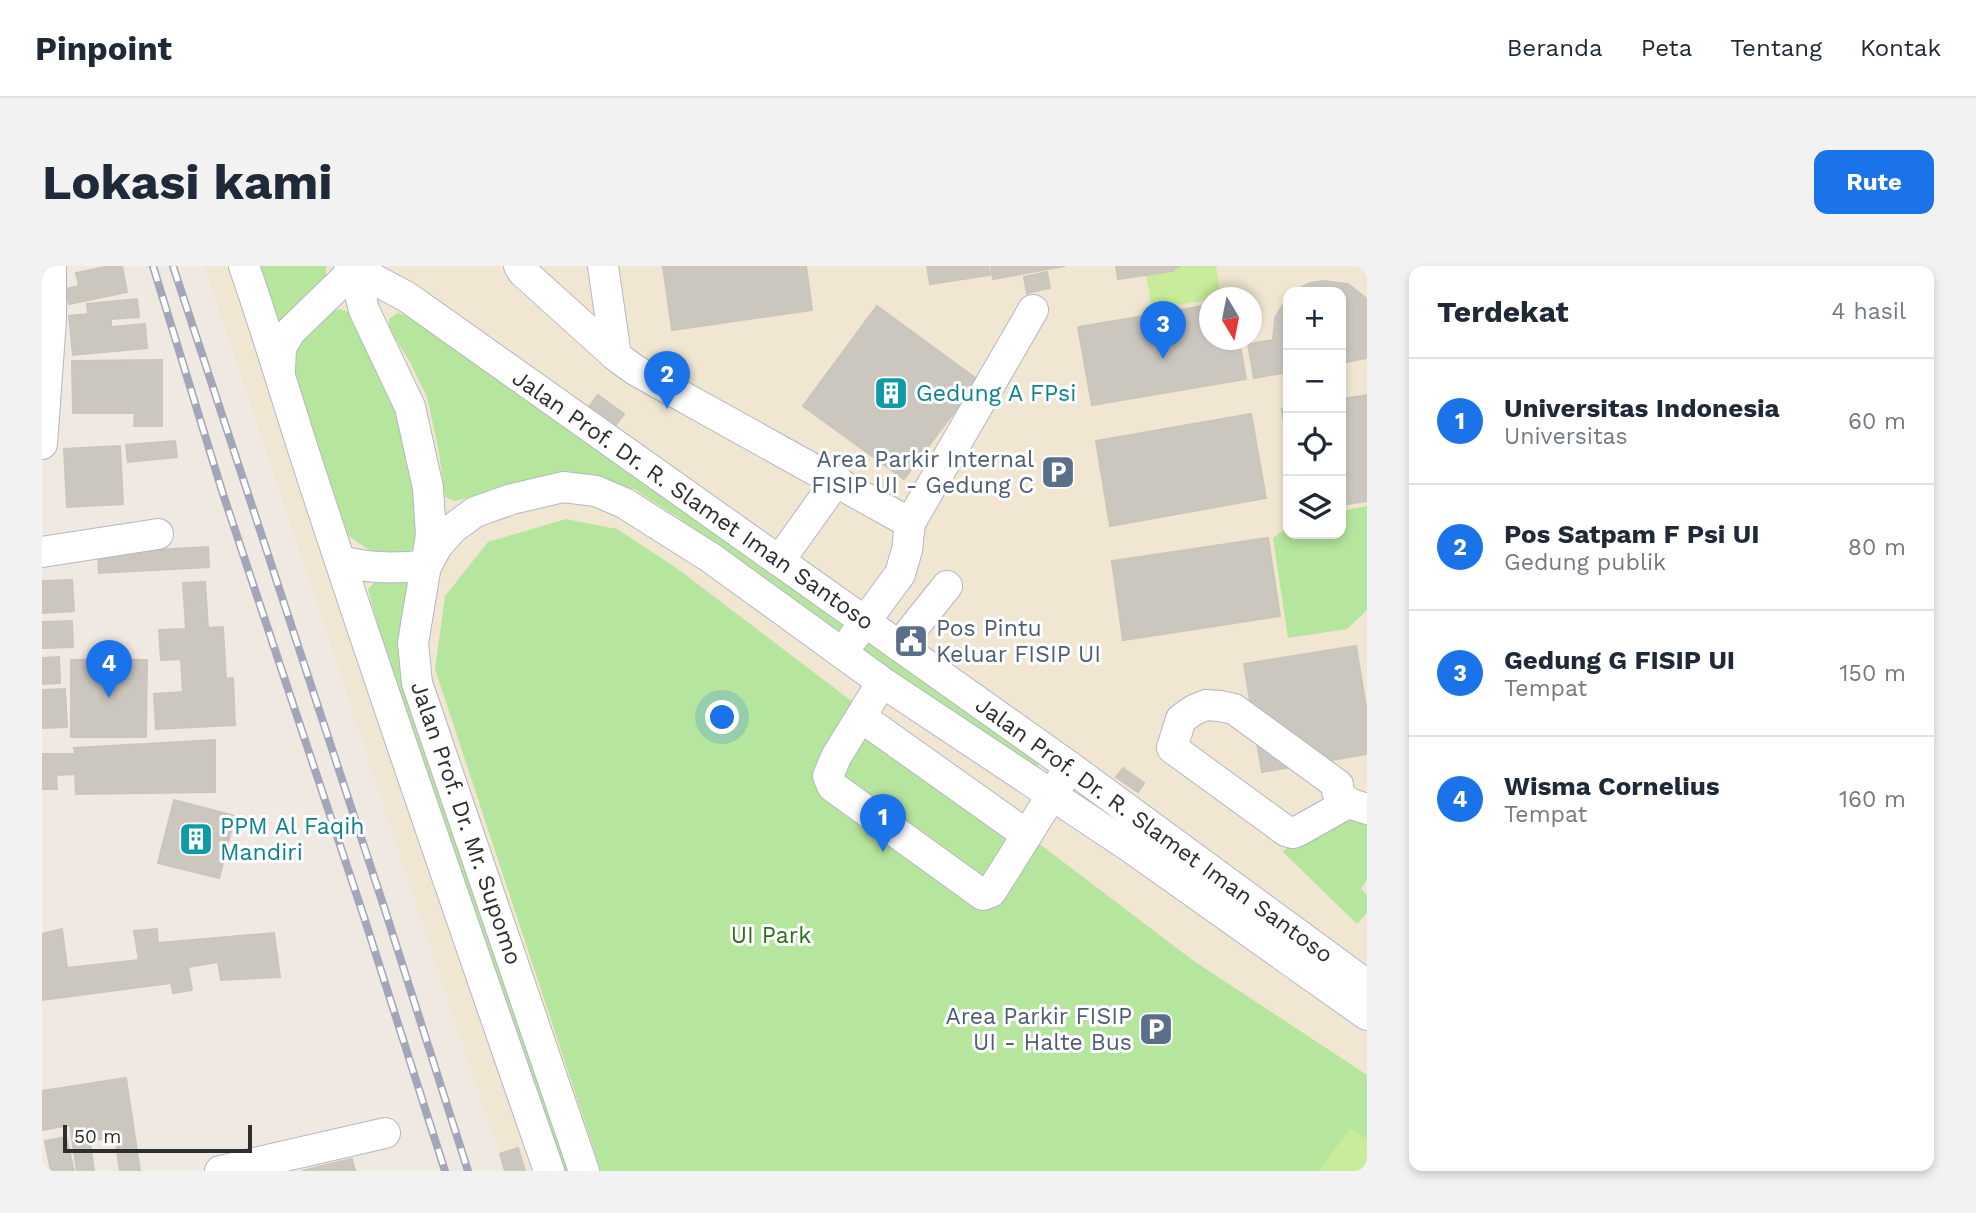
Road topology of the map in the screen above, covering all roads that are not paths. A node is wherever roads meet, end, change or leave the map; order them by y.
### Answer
1 (51, 266) edge
2 (244, 266) edge
3 (519, 266) edge
4 (603, 266) edge
5 (351, 268) edge
6 (1033, 310) dead end
7 (616, 356) junction
8 (280, 372) junction
9 (42, 444) edge
10 (837, 480) junction
11 (910, 523) junction
12 (158, 534) dead end
13 (42, 552) edge
14 (341, 561) junction
15 (779, 561) junction
16 (427, 565) junction
17 (947, 586) dead end
18 (864, 623) junction
19 (899, 646) junction
20 (842, 652) junction
21 (882, 682) junction
22 (861, 717) junction
23 (1070, 766) junction
24 (1051, 795) junction
25 (1351, 799) edge
26 (1027, 835) junction
27 (1367, 985) edge
28 (1367, 1014) edge
29 (385, 1133) dead end
30 (220, 1171) edge
31 (549, 1171) edge
32 (584, 1171) edge

1 - 9 street
2 - 8 street, Jalan Prof. Dr. Mr. Supomo
3 - 7 street
4 - 7 street
5 - 8 street
5 - 15 street, Jalan Prof. Dr. R. Slamet Iman Santoso
5 - 16 street, Jalan Prof. Dr. Mr. Supomo
6 - 11 street
7 - 10 street
8 - 14 street, Jalan Prof. Dr. Mr. Supomo
10 - 11 street
10 - 15 street
11 - 18 street
12 - 13 street
14 - 16 street
14 - 31 street, Jalan Prof. Dr. Mr. Supomo
15 - 18 street, Jalan Prof. Dr. R. Slamet Iman Santoso
16 - 20 street, Jalan Prof. Dr. R. Slamet Iman Santoso
16 - 32 street, Jalan Prof. Dr. Mr. Supomo
17 - 19 street
18 - 19 street, Jalan Prof. Dr. R. Slamet Iman Santoso
18 - 20 street
19 - 23 street, Jalan Prof. Dr. R. Slamet Iman Santoso
20 - 21 street, Jalan Prof. Dr. R. Slamet Iman Santoso
21 - 22 street
21 - 24 street, Jalan Prof. Dr. R. Slamet Iman Santoso
22 - 26 street
22 - 26 street
23 - 24 street
23 - 27 street, Jalan Prof. Dr. R. Slamet Iman Santoso
24 - 26 street
24 - 28 street, Jalan Prof. Dr. R. Slamet Iman Santoso
25 - 25 street
29 - 30 street

